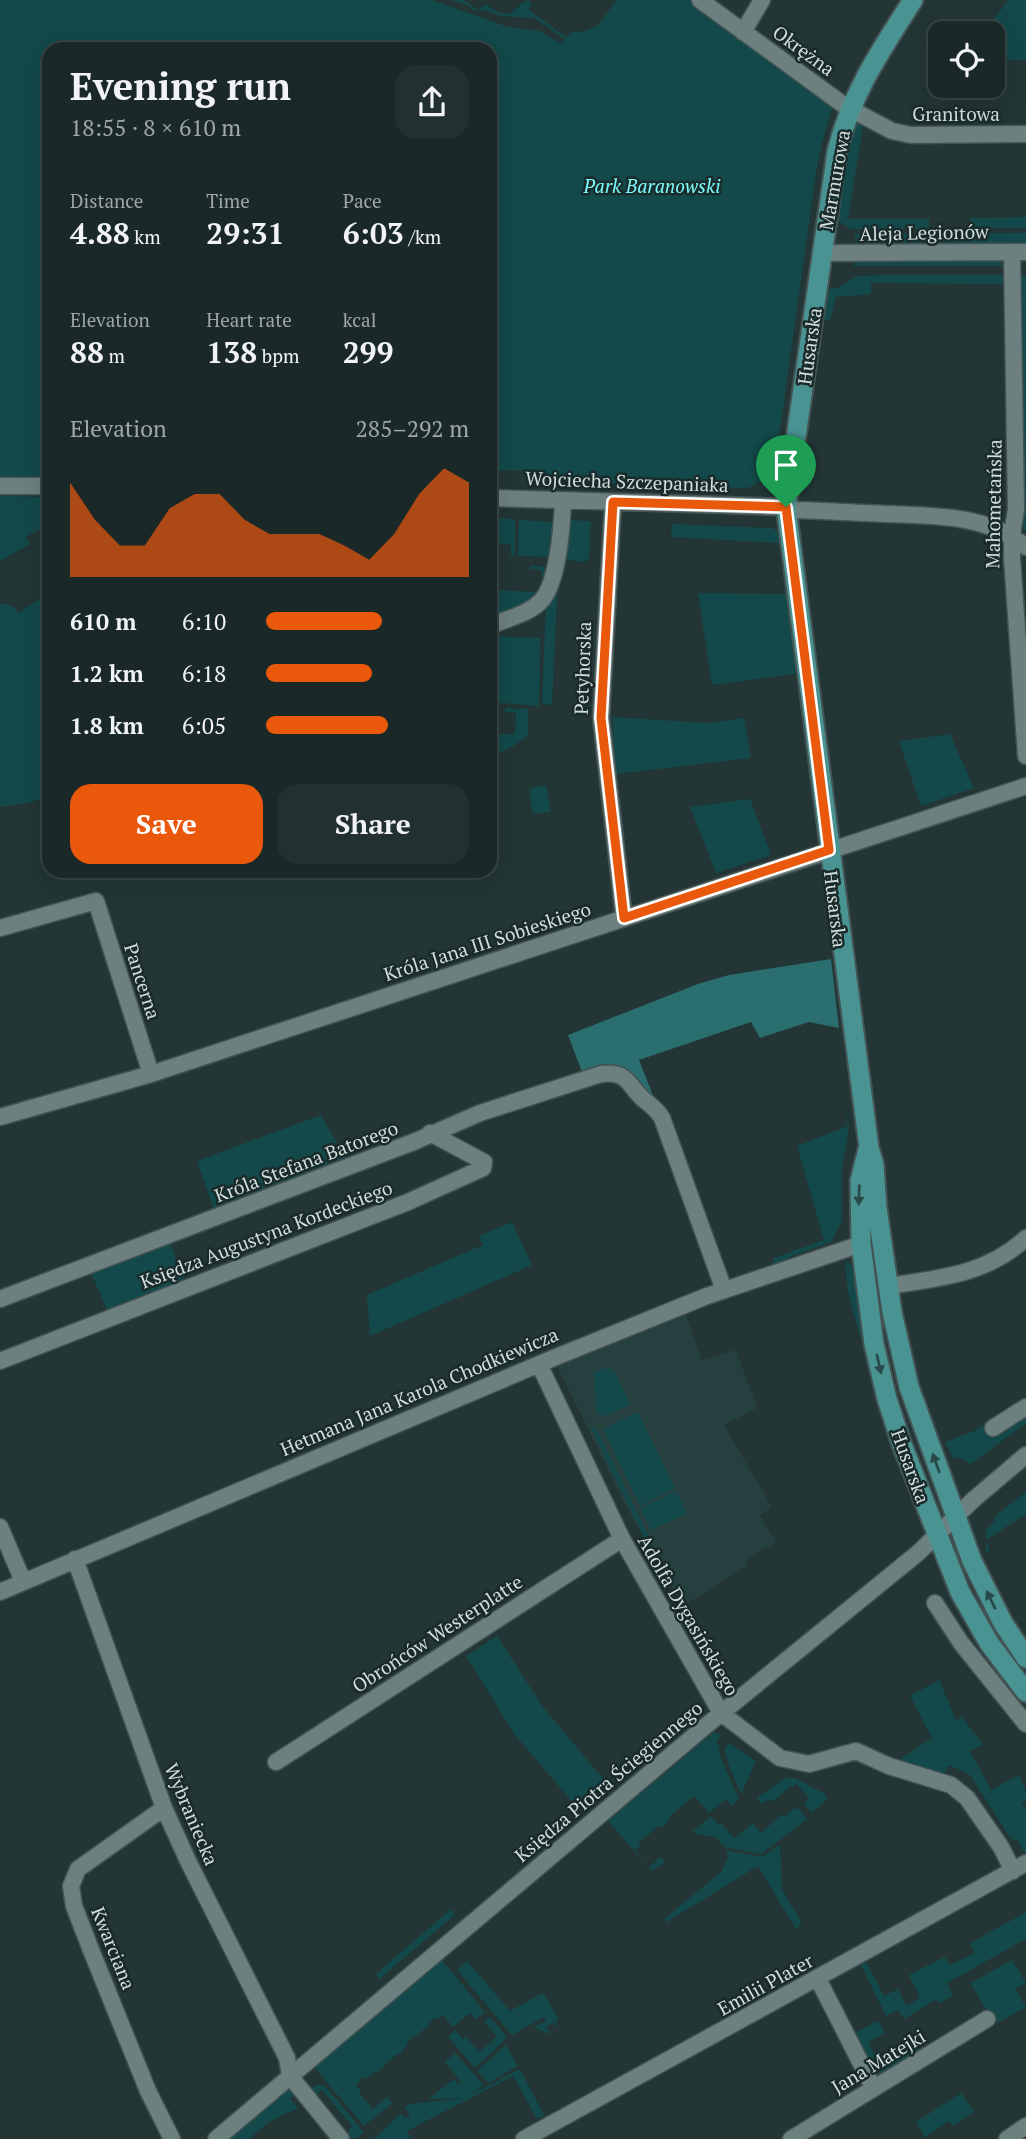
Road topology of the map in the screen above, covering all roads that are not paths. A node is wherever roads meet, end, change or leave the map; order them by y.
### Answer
1 (700, 0) edge
2 (762, 0) edge
3 (913, 0) edge
4 (743, 32) junction
5 (849, 108) junction
6 (1026, 134) edge
7 (1019, 252) edge
8 (822, 253) junction
9 (0, 486) edge
10 (42, 486) edge
11 (497, 498) edge
12 (564, 501) junction
13 (613, 502) junction
14 (786, 507) junction
15 (1012, 535) junction
16 (1026, 547) edge
17 (497, 623) edge
18 (1026, 756) edge
19 (1026, 786) edge
20 (829, 850) junction
21 (624, 918) junction
22 (0, 928) edge
23 (151, 1074) junction
24 (0, 1117) edge
25 (430, 1133) junction
26 (869, 1148) junction
27 (1026, 1238) edge
28 (861, 1244) junction
29 (888, 1286) junction
30 (724, 1290) junction
31 (0, 1299) edge
32 (0, 1360) edge
33 (538, 1364) junction
34 (1026, 1407) edge
35 (993, 1429) dead end
36 (1026, 1455) edge
37 (956, 1518) junction
38 (0, 1527) edge
39 (937, 1536) junction
40 (622, 1539) junction
41 (75, 1559) junction
42 (23, 1581) junction
43 (0, 1592) edge
44 (935, 1603) dead end
45 (1026, 1658) edge
46 (1026, 1692) edge
47 (721, 1713) junction
48 (1026, 1724) edge
49 (276, 1762) dead end
50 (164, 1808) junction
51 (1019, 1867) edge
52 (818, 1979) junction
53 (987, 2019) dead end
54 (290, 2076) junction
55 (873, 2087) junction
56 (1026, 2126) edge
57 (172, 2139) edge
58 (216, 2139) edge
59 (341, 2139) edge
60 (524, 2139) edge
61 (791, 2139) edge
62 (1007, 2139) edge

1 - 4 street, Okrężna
2 - 4 street
3 - 5 main road, Marmurowa
4 - 5 street, Okrężna
5 - 6 street, Granitowa
5 - 8 main road, Marmurowa
7 - 8 street, Aleja Legionów
7 - 15 street, Mahometańska
8 - 14 main road, Husarska
9 - 10 street
11 - 12 street, Wojciecha Szczepaniaka
12 - 13 street, Wojciecha Szczepaniaka
12 - 17 street
13 - 14 street, Wojciecha Szczepaniaka
13 - 21 street, Petyhorska
14 - 15 street, Wojciecha Szczepaniaka
14 - 20 main road, Husarska
15 - 16 street
15 - 18 street, Mahometańska
19 - 20 street, Króla Jana III Sobieskiego
20 - 21 street, Króla Jana III Sobieskiego
20 - 26 main road, Husarska
21 - 23 street, Króla Jana III Sobieskiego
22 - 23 street, Pancerna
23 - 24 street, Króla Jana III Sobieskiego
25 - 30 street, Króla Stefana Batorego
25 - 31 street, Króla Stefana Batorego
25 - 32 street, Księdza Augustyna Kordeckiego
26 -> 28 main road, Husarska
26 - 29 main road, Husarska
27 - 29 street
28 - 30 street, Hetmana Jana Karola Chodkiewicza
28 -> 39 main road, Husarska
37 -> 29 main road, Husarska
30 - 33 street, Hetmana Jana Karola Chodkiewicza
33 - 40 street, Adolfa Dygasińskiego
33 - 41 street, Hetmana Jana Karola Chodkiewicza
34 - 35 street
36 - 37 street, Księdza Piotra Ściegiennego
37 - 39 street, Księdza Piotra Ściegiennego
45 -> 37 main road, Husarska
38 - 42 street
39 - 46 main road, Husarska
39 - 47 street, Księdza Piotra Ściegiennego
40 - 47 street, Adolfa Dygasińskiego
40 - 49 street, Obrońców Westerplatte
41 - 42 street, Hetmana Jana Karola Chodkiewicza
41 - 50 street, Wybraniecka
42 - 43 street, Hetmana Jana Karola Chodkiewicza
44 - 48 street
47 - 51 street, Adolfa Dygasińskiego
47 - 54 street, Księdza Piotra Ściegiennego
50 - 54 street, Wybraniecka
50 - 57 street, Kwarciana
51 - 52 street, Emilii Plater
52 - 55 street
52 - 60 street, Emilii Plater
53 - 55 street, Jana Matejki
54 - 58 street, Księdza Piotra Ściegiennego
54 - 59 street
55 - 61 street, Jana Matejki
56 - 62 street

